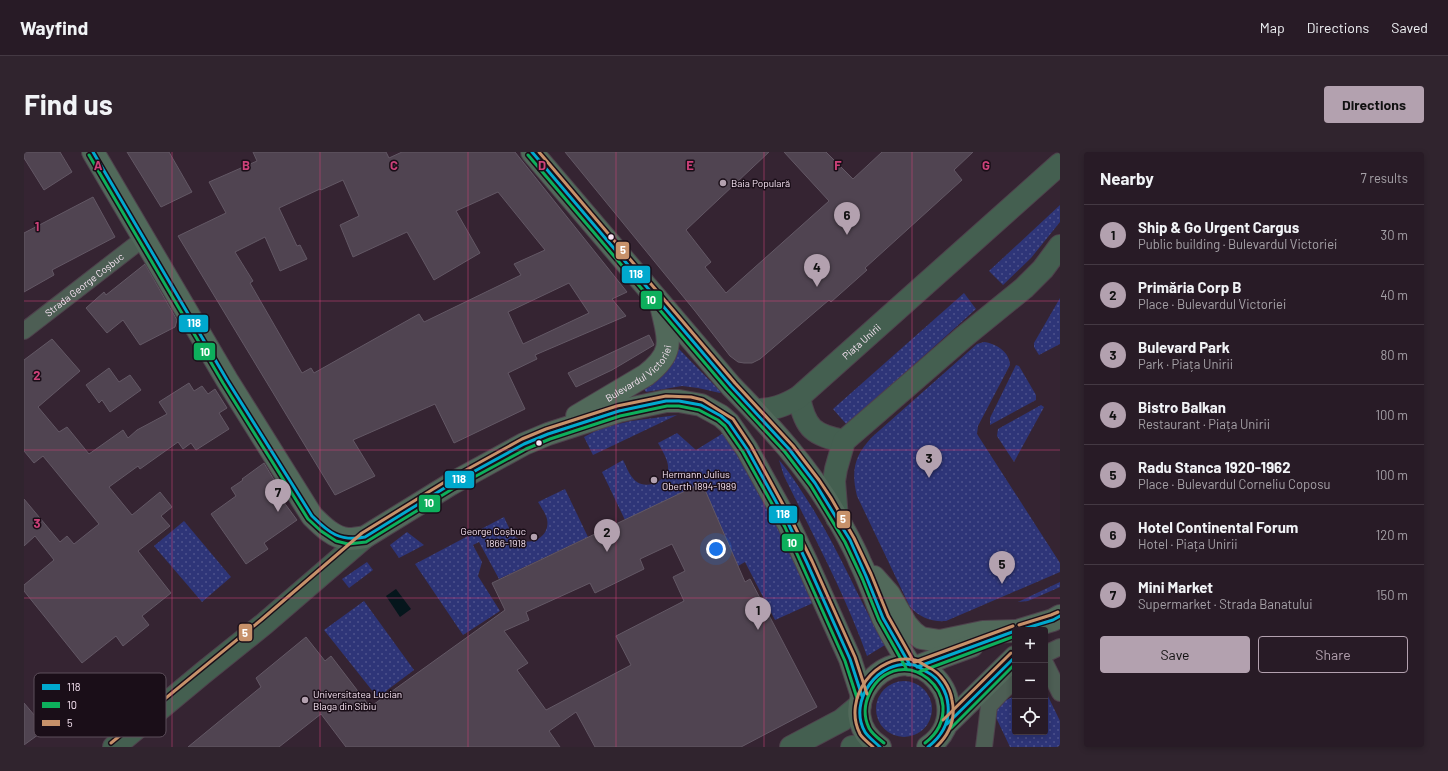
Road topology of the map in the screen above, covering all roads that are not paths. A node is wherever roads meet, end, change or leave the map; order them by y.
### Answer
1 (93, 152) edge
2 (532, 152) edge
3 (1060, 164) edge
4 (144, 238) junction
5 (1060, 246) edge
6 (660, 302) junction
7 (24, 331) edge
8 (799, 397) junction
9 (754, 410) junction
10 (548, 434) junction
11 (844, 441) junction
12 (837, 518) junction
13 (365, 538) junction
14 (860, 561) junction
15 (1052, 622) edge
16 (1032, 627) edge
17 (1012, 631) edge
18 (1012, 632) edge
19 (1060, 647) edge
20 (1048, 653) edge
21 (1012, 660) edge
22 (914, 666) junction
23 (1048, 669) edge
24 (1012, 683) edge
25 (1060, 692) edge
26 (861, 701) junction
27 (166, 703) edge
28 (126, 737) edge
29 (940, 738) edge
30 (877, 745) edge
31 (114, 747) edge
32 (791, 747) edge
33 (852, 747) edge
34 (984, 747) edge

1 - 4 main road
2 - 6 main road
3 - 8 street, Piața Unirii
4 - 7 street, Strada George Coșbuc
4 - 13 main road
5 - 11 street
6 - 9 main road
6 - 10 main road, Bulevardul Victoriei
8 - 9 street, Piața Unirii
8 - 11 street
9 - 12 main road
10 - 13 main road, Bulevardul Victoriei
10 - 26 main road, Bulevardul Victoriei
11 - 12 street
12 - 14 main road
13 - 27 street, Bulevardul Victoriei
14 - 17 main road
14 - 22 main road
15 - 16 main road
18 - 22 main road
19 - 20 street
21 - 29 main road
22 - 26 main road
22 - 29 main road
23 - 25 street
24 - 34 street
26 - 30 main road
26 - 32 street
28 - 31 street, Bulevardul Victoriei
30 - 33 street

